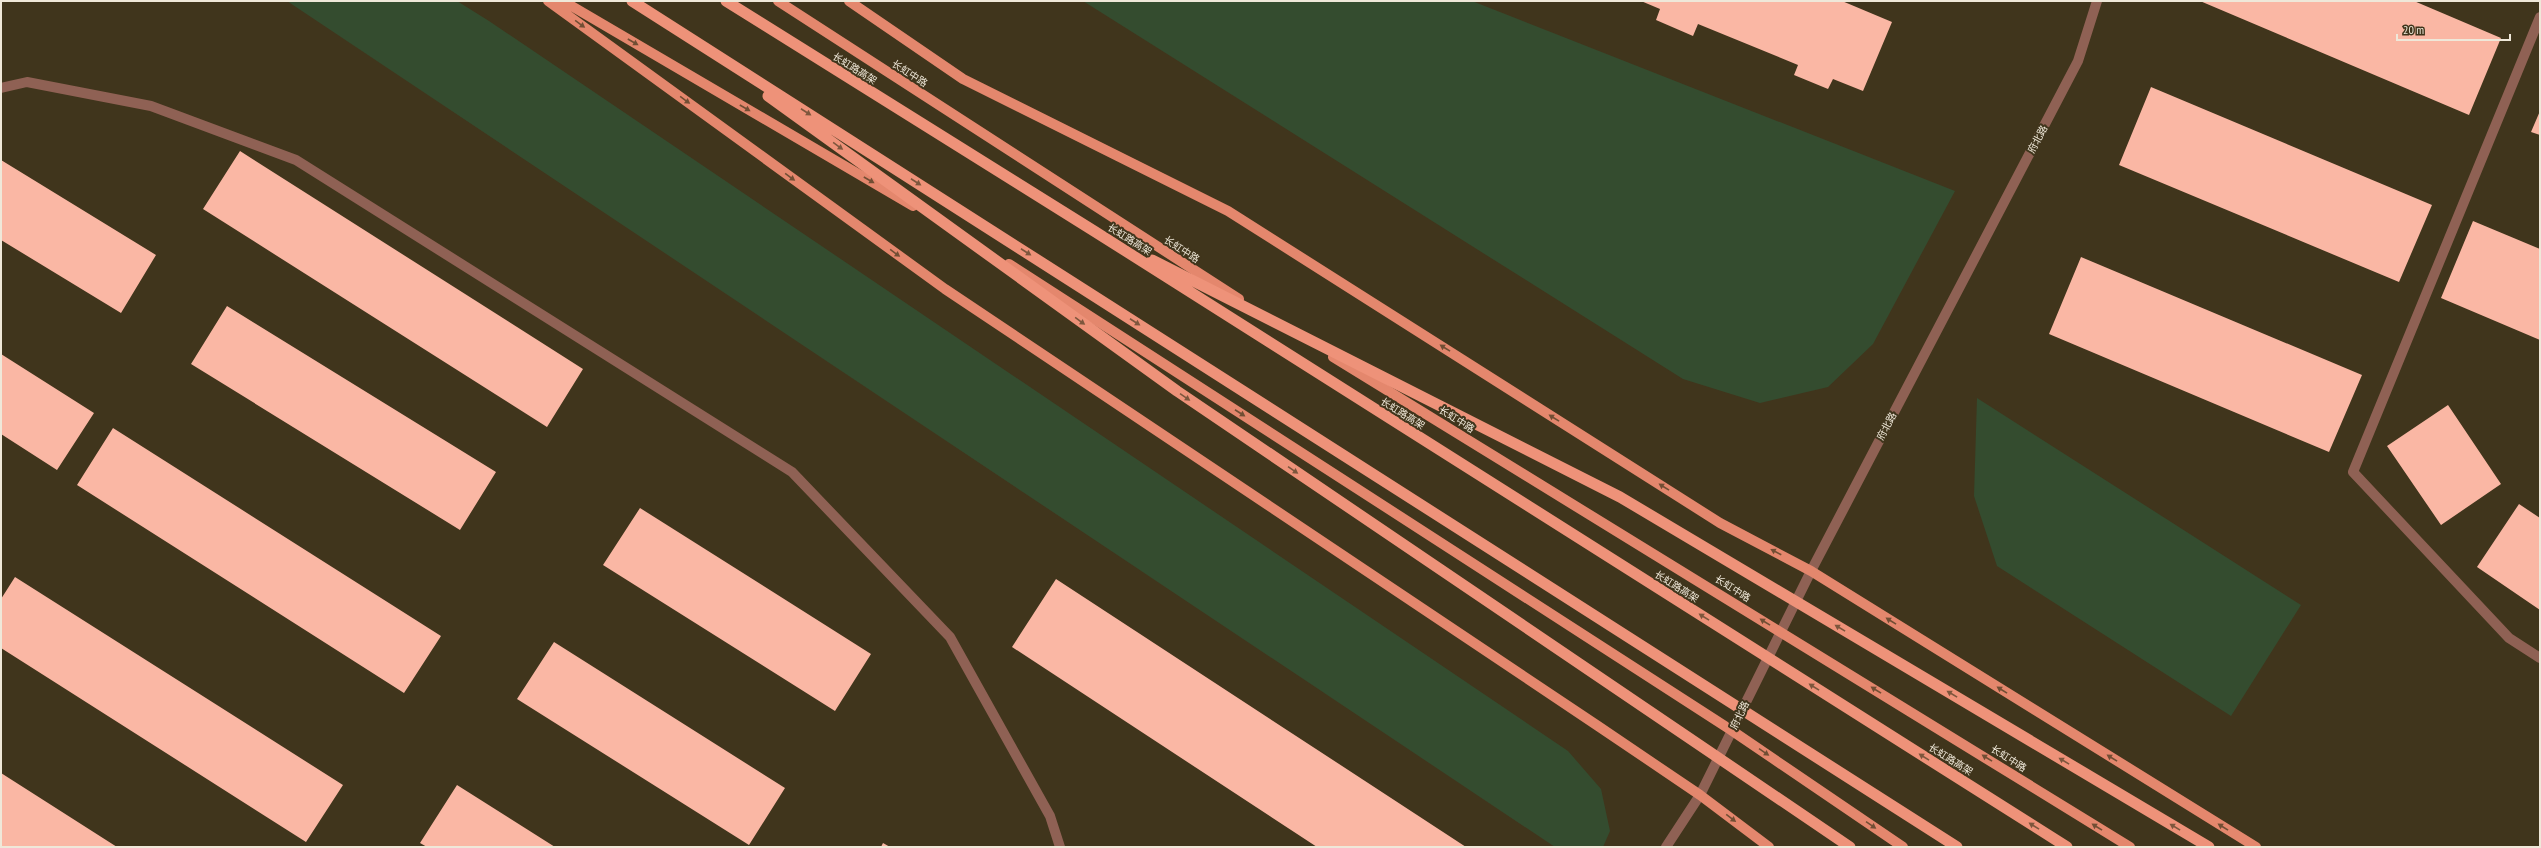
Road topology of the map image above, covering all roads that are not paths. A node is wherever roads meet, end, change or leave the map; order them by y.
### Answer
1 (548, 1) edge
2 (563, 1) edge
3 (632, 1) edge
4 (726, 1) edge
5 (778, 1) edge
6 (849, 1) edge
7 (2097, 1) edge
8 (2540, 17) edge
9 (670, 25) junction
10 (1, 88) edge
11 (1094, 231) junction
12 (1811, 571) junction
13 (1780, 631) junction
14 (2540, 658) edge
15 (1731, 730) junction
16 (1700, 795) junction
17 (1060, 847) edge
18 (1666, 847) edge
19 (1769, 847) edge
20 (1850, 847) edge
21 (1903, 847) edge
22 (1957, 847) edge
23 (2067, 847) edge
24 (2130, 847) edge
25 (2209, 847) edge
26 (2256, 847) edge

1 -> 16 main road
2 -> 15 main road
3 - 9 highway, bridge
4 - 11 highway, 长虹路高架, bridge
13 -> 5 main road, 长虹中路
12 -> 6 main road
7 - 12 street, 府北路
8 - 14 street
9 -> 20 highway, bridge
9 -> 22 highway, bridge
10 - 17 street
23 -> 11 highway, 长虹路高架, bridge
25 -> 11 highway, bridge
12 - 13 street, 府北路
26 -> 12 main road
13 - 15 street, 府北路
24 -> 13 main road, 长虹中路
15 - 16 street, 府北路
15 -> 21 main road
16 - 18 street, 府北路
16 -> 19 main road

